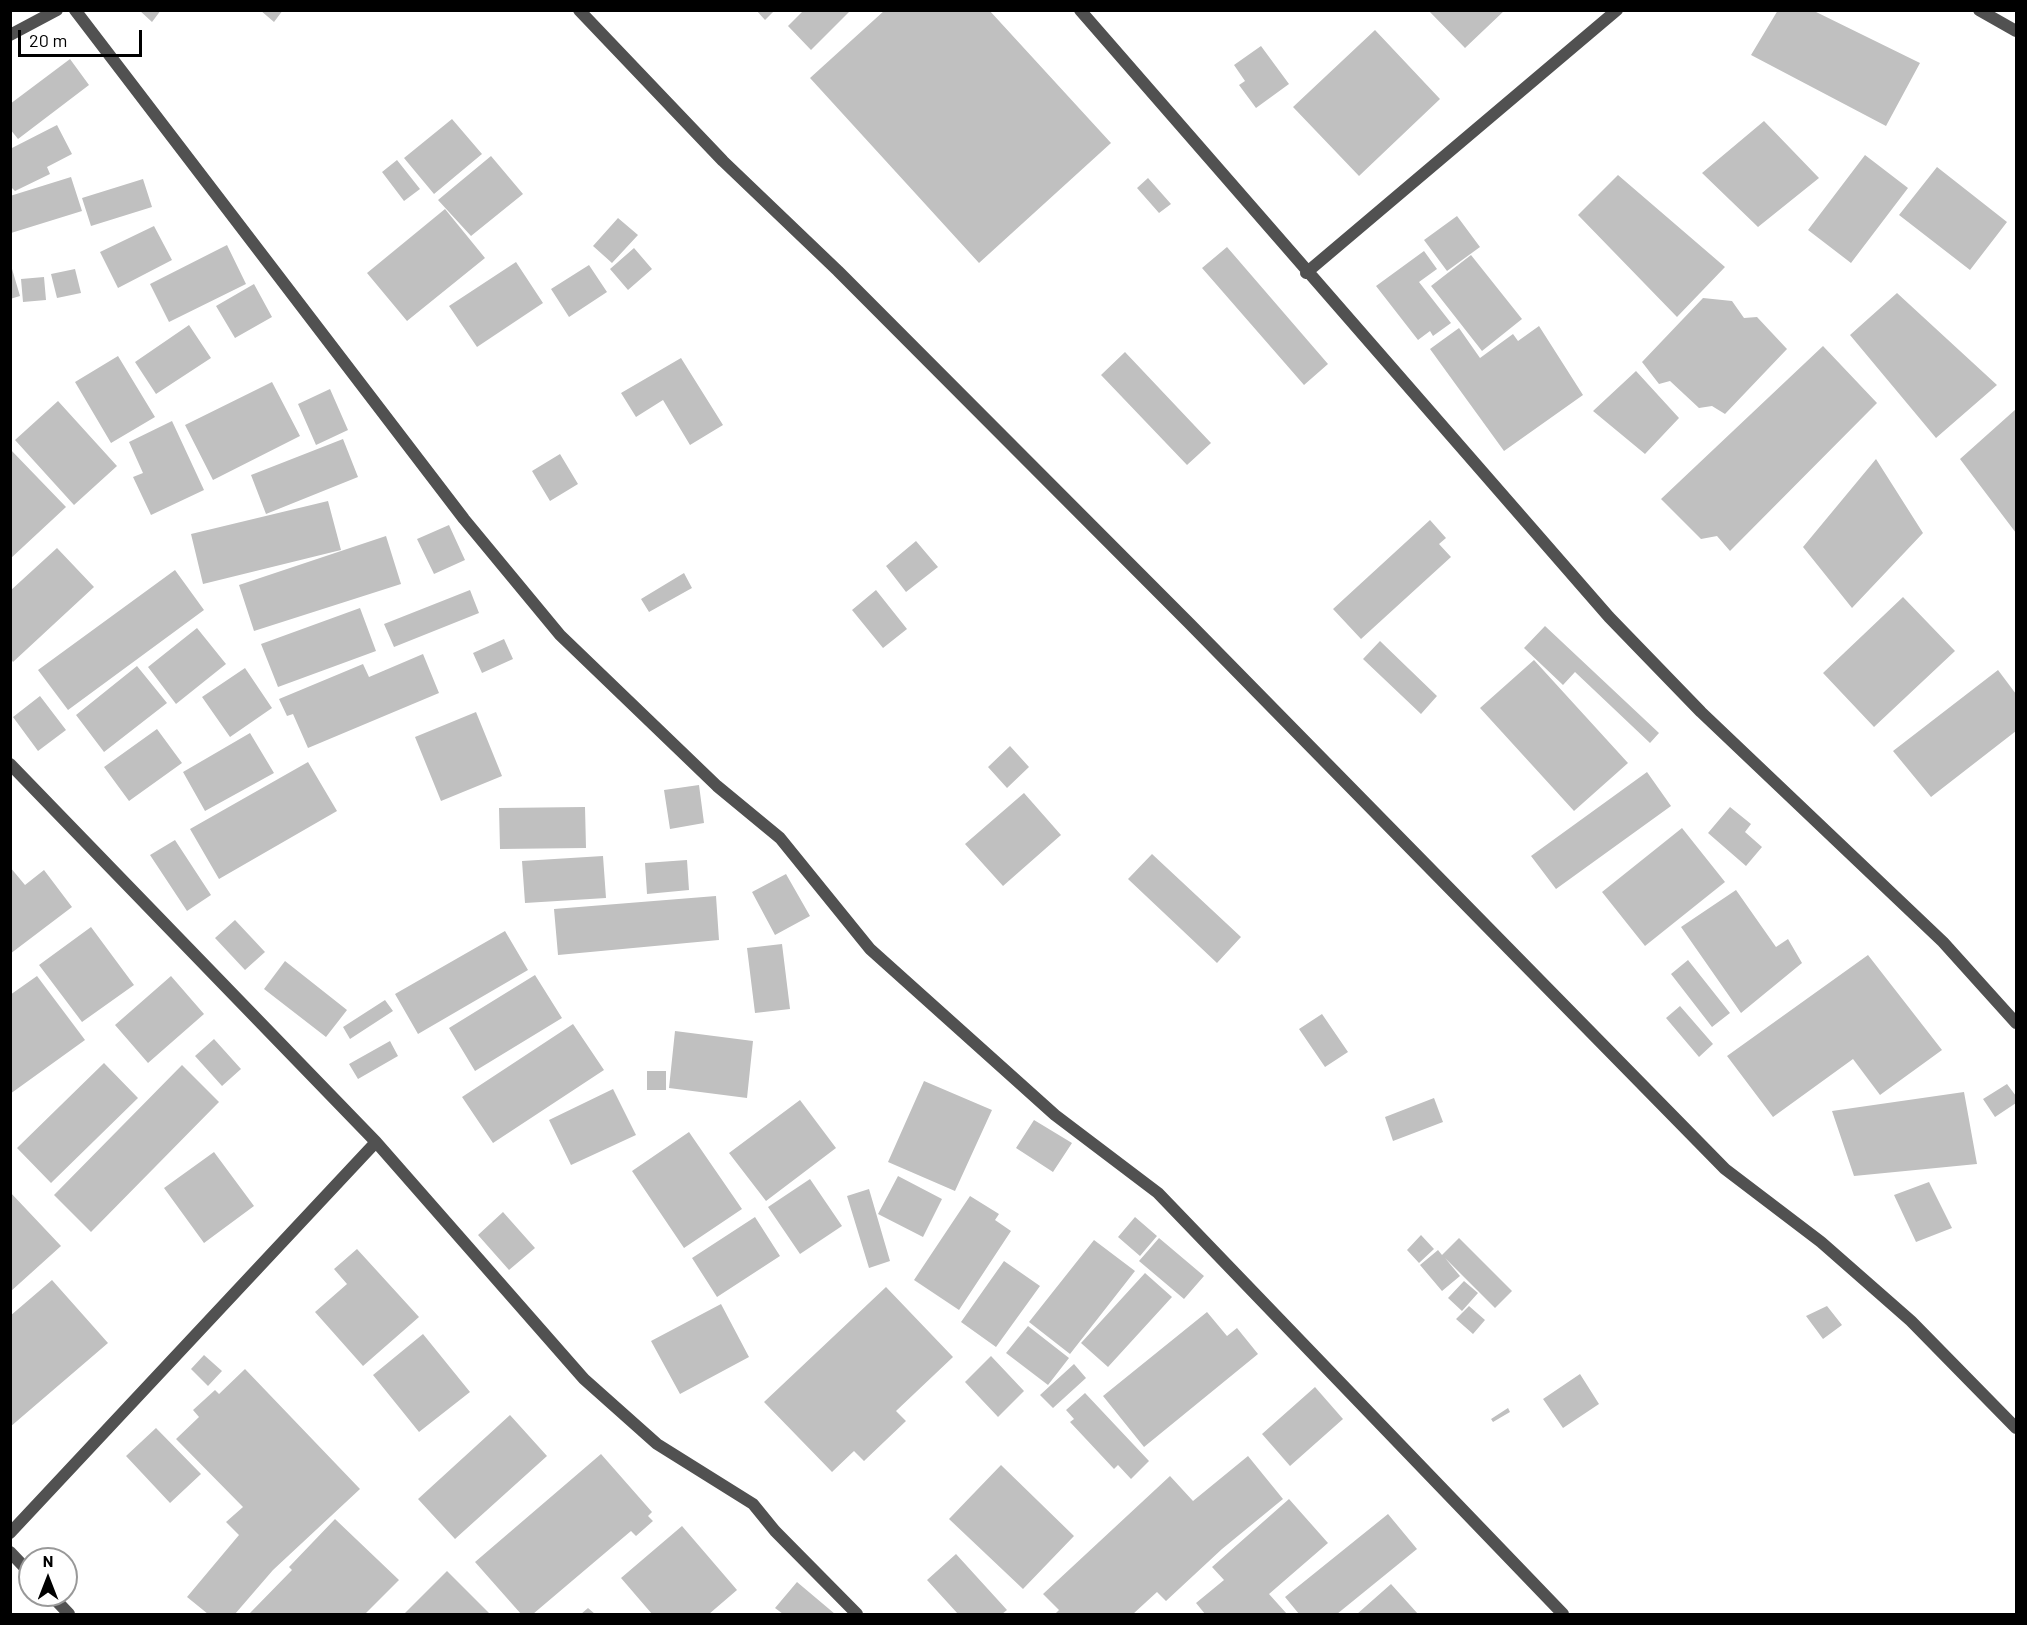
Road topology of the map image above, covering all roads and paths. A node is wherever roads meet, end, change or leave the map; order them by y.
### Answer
1 (57, 10) edge
2 (75, 10) edge
3 (579, 10) edge
4 (1080, 10) edge
5 (1617, 10) edge
6 (1979, 10) edge
7 (2016, 31) edge
8 (10, 35) edge
9 (1306, 273) junction
10 (10, 764) edge
11 (2016, 1023) edge
12 (376, 1142) junction
13 (2016, 1428) edge
14 (10, 1533) edge
15 (857, 1614) edge
16 (1563, 1614) edge

1 - 8 street
2 - 16 street
3 - 13 street
4 - 9 street
5 - 9 street
6 - 7 street
9 - 11 street
10 - 12 street
12 - 14 street
12 - 15 street

